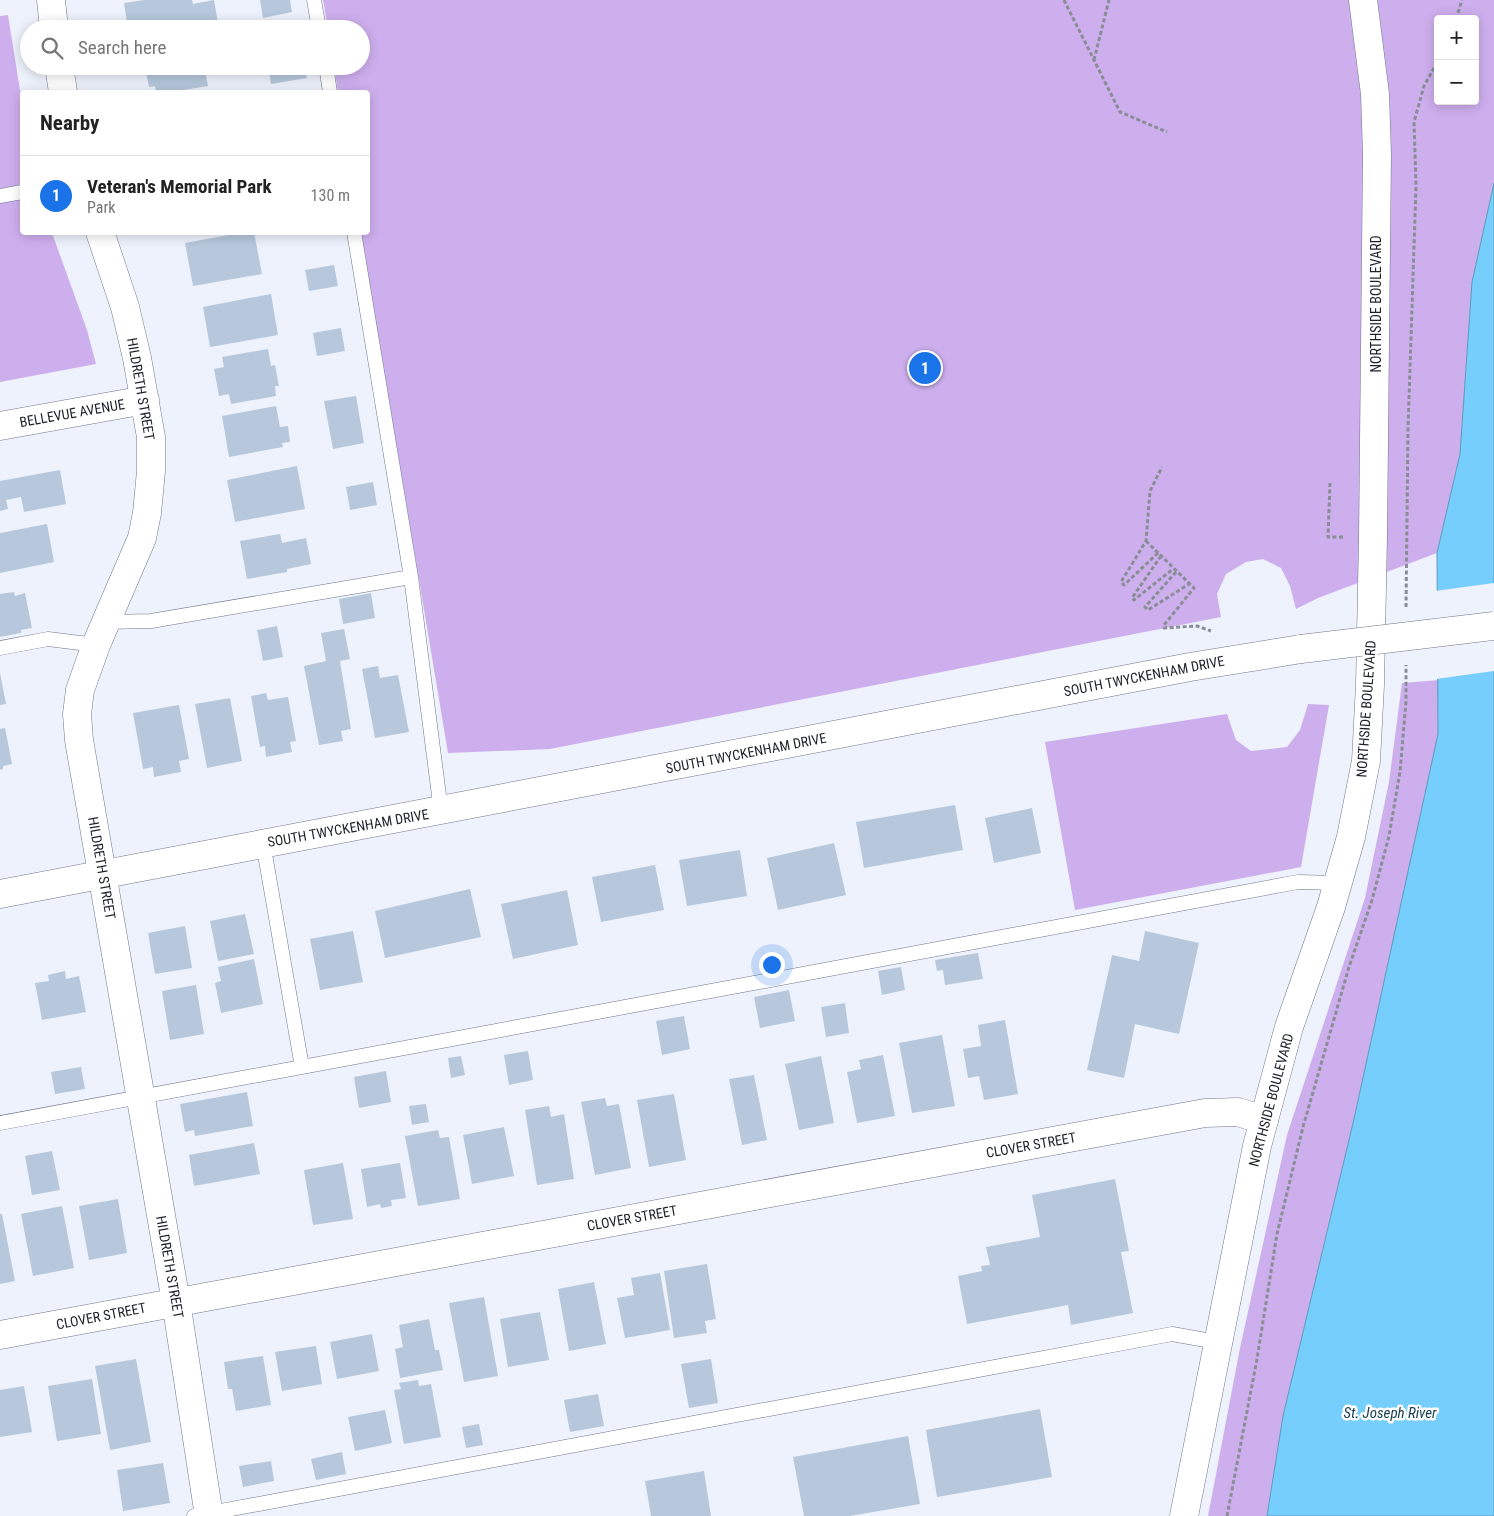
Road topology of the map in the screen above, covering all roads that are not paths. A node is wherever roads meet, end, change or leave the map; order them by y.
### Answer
1 (50, 0) edge
2 (314, 0) edge
3 (1362, 0) edge
4 (53, 20) edge
5 (317, 20) edge
6 (60, 75) edge
7 (327, 75) edge
8 (63, 90) edge
9 (330, 90) edge
10 (20, 192) edge
11 (0, 196) edge
12 (101, 235) edge
13 (354, 235) edge
14 (145, 400) junction
15 (0, 426) edge
16 (411, 577) junction
17 (1494, 626) edge
18 (102, 634) junction
19 (0, 648) edge
20 (441, 811) junction
21 (263, 844) junction
22 (103, 875) junction
23 (1338, 883) junction
24 (0, 894) edge
25 (302, 1067) junction
26 (140, 1097) junction
27 (1264, 1120) junction
28 (0, 1123) edge
29 (176, 1302) junction
30 (0, 1335) edge
31 (1217, 1342) junction
32 (204, 1515) edge
33 (1184, 1516) edge

1 - 4 street
2 - 5 lane
3 - 23 street, NORTHSIDE BOULEVARD
6 - 8 street
7 - 9 lane
10 - 11 lane
12 - 14 street, HILDRETH STREET
13 - 16 lane
14 - 15 street, BELLEVUE AVENUE
14 - 18 street, HILDRETH STREET
16 - 18 lane
16 - 20 lane
17 - 20 street, SOUTH TWYCKENHAM DRIVE, bridge
18 - 19 lane
18 - 22 street, HILDRETH STREET
20 - 21 street, SOUTH TWYCKENHAM DRIVE
21 - 22 street, SOUTH TWYCKENHAM DRIVE
21 - 25 lane
22 - 24 street, SOUTH TWYCKENHAM DRIVE
22 - 26 street, HILDRETH STREET
23 - 25 lane
23 - 27 street, NORTHSIDE BOULEVARD
25 - 26 lane
26 - 28 lane
26 - 29 street, HILDRETH STREET
27 - 29 street, CLOVER STREET
27 - 31 street, NORTHSIDE BOULEVARD
29 - 30 street, CLOVER STREET
29 - 32 street, HILDRETH STREET
31 - 32 lane
31 - 33 street, NORTHSIDE BOULEVARD

